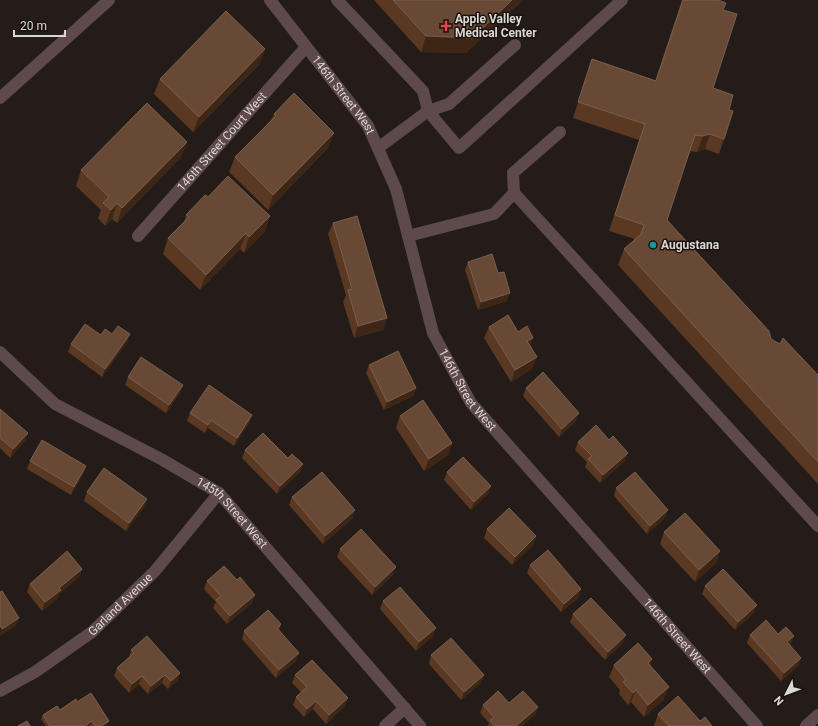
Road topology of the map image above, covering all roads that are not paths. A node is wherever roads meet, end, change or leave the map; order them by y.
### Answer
1 (108, 0) edge
2 (270, 0) edge
3 (336, 0) edge
4 (620, 1) edge
5 (515, 45) dead end
6 (306, 47) junction
7 (0, 98) edge
8 (428, 111) junction
9 (560, 132) dead end
10 (378, 148) junction
11 (514, 194) junction
12 (138, 236) dead end
13 (408, 236) junction
14 (0, 352) edge
15 (219, 493) junction
16 (818, 526) edge
17 (0, 691) edge
18 (405, 708) junction
19 (818, 715) edge
20 (385, 726) edge
21 (420, 726) edge
22 (757, 726) edge
23 (806, 726) edge

1 - 7 street
2 - 6 street, 146th Street West
3 - 8 street
4 - 8 street
5 - 8 street
6 - 10 street, 146th Street West
6 - 12 street, 146th Street Court West
8 - 10 street
9 - 11 street
10 - 13 street, 146th Street West
11 - 13 street
11 - 16 street
13 - 22 street, 146th Street West
14 - 15 street, 145th Street West
15 - 17 street, Garland Avenue
15 - 18 street, 145th Street West
18 - 20 street
18 - 21 street, 145th Street West
19 - 23 street

